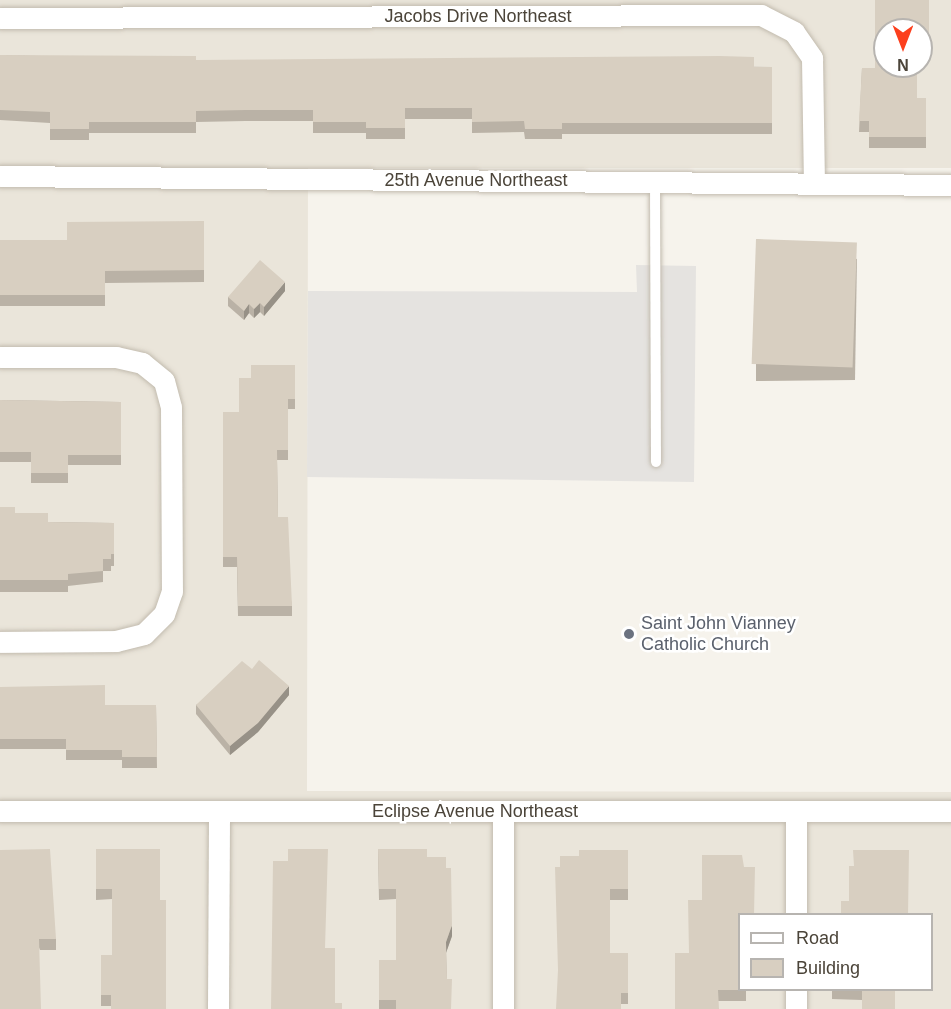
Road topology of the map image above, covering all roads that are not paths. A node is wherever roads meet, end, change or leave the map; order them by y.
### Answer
1 (0, 18) edge
2 (0, 176) edge
3 (655, 182) junction
4 (814, 184) junction
5 (951, 185) edge
6 (0, 357) edge
7 (656, 462) dead end
8 (0, 642) edge
9 (0, 811) edge
10 (219, 811) junction
11 (503, 811) junction
12 (796, 811) junction
13 (951, 811) edge
14 (796, 913) edge
15 (796, 991) edge
16 (218, 1009) edge
17 (503, 1009) edge
18 (796, 1009) edge

1 - 4 street, Jacobs Drive Northeast
2 - 3 street, 25th Avenue Northeast
3 - 4 street, 25th Avenue Northeast
3 - 7 lane
4 - 5 street, 25th Avenue Northeast
6 - 8 street
9 - 10 street, Eclipse Avenue Northeast
10 - 11 street, Eclipse Avenue Northeast
10 - 16 street
11 - 12 street, Eclipse Avenue Northeast
11 - 17 street
12 - 13 street, Eclipse Avenue Northeast
12 - 14 street
15 - 18 street

